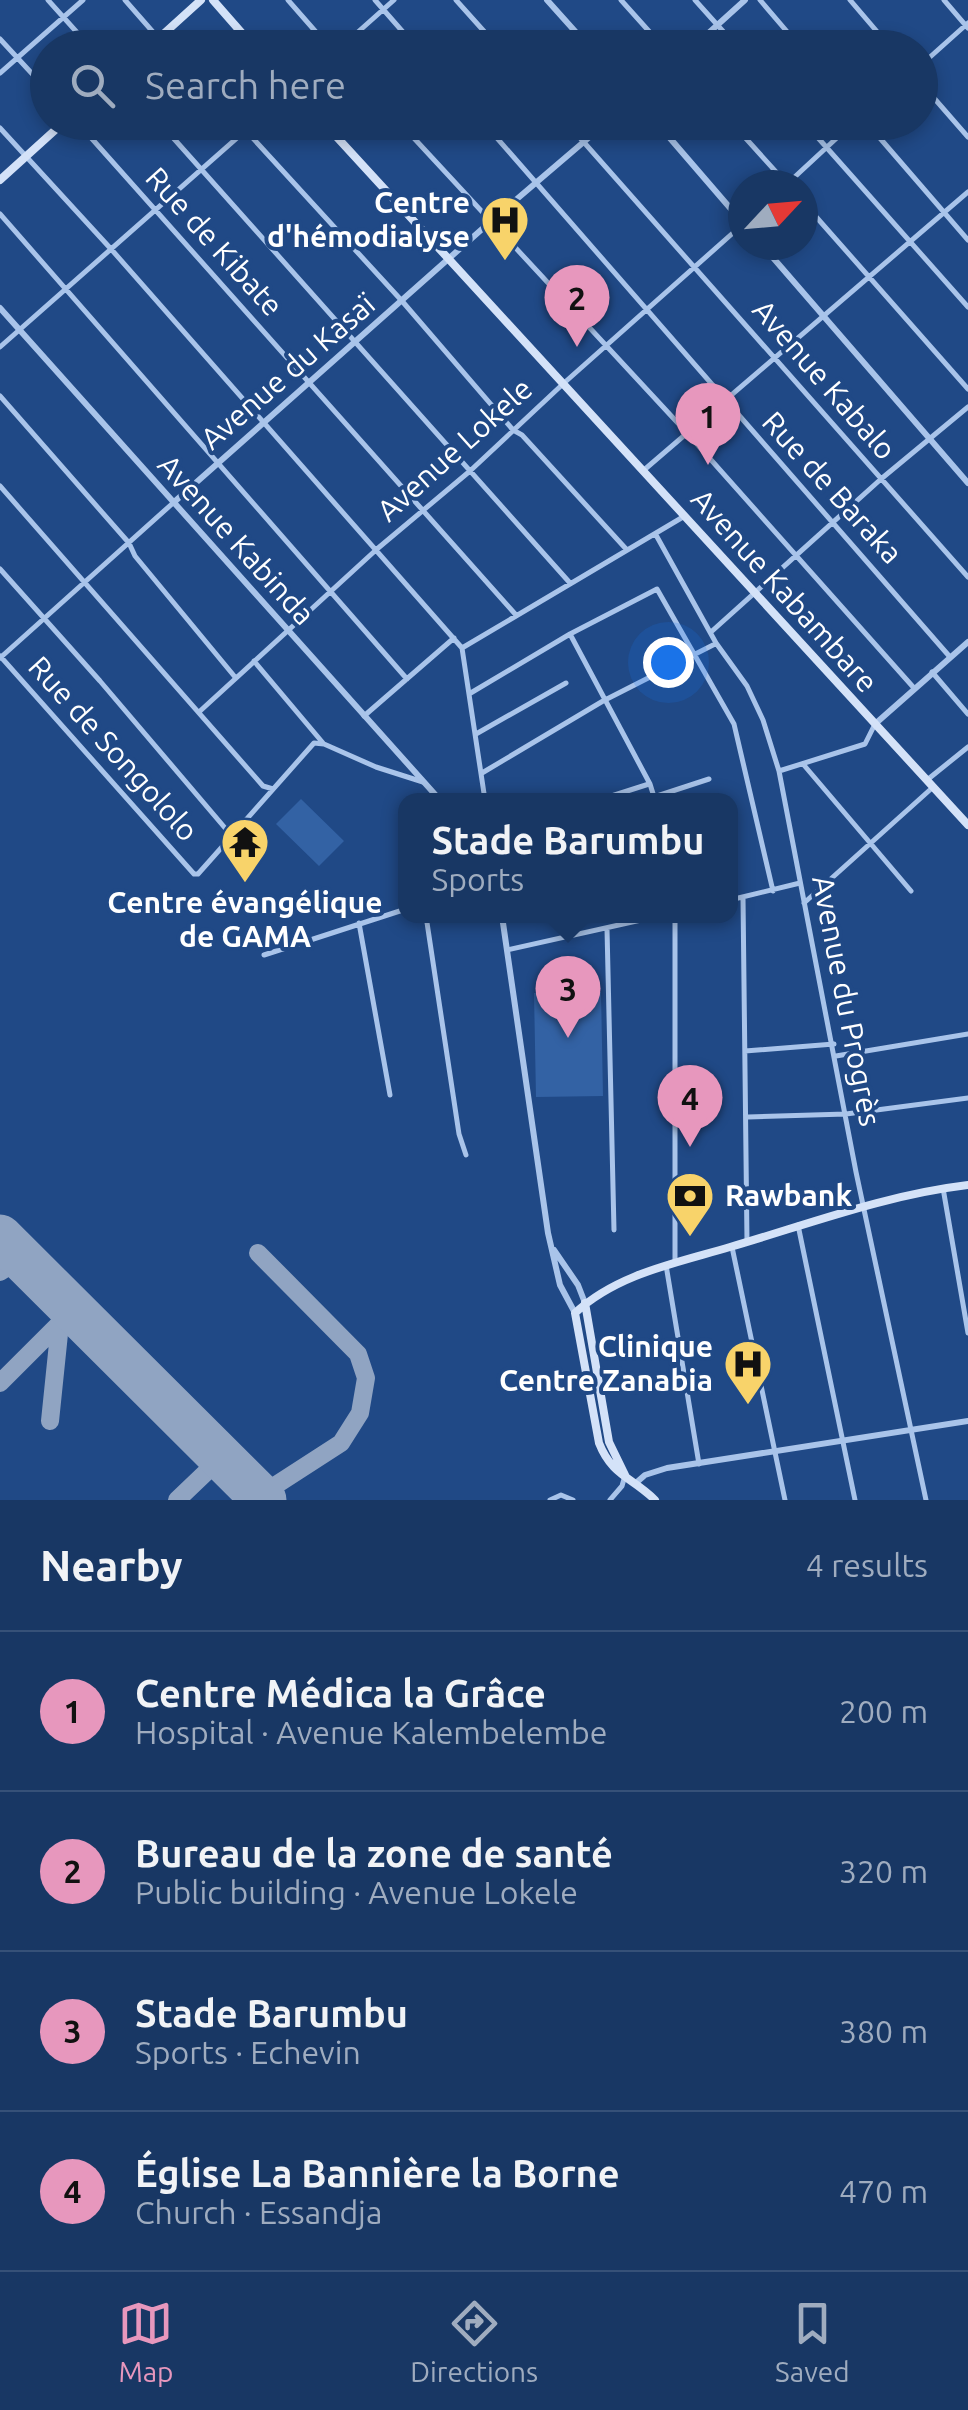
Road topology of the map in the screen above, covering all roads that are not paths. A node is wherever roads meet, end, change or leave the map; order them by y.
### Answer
1 (48, 0) edge
2 (83, 0) edge
3 (125, 0) edge
4 (201, 0) edge
5 (213, 0) edge
6 (288, 0) edge
7 (375, 0) edge
8 (394, 0) edge
9 (456, 0) edge
10 (547, 0) edge
11 (622, 0) edge
12 (694, 0) edge
13 (745, 0) edge
14 (760, 0) edge
15 (850, 0) edge
16 (944, 0) edge
17 (383, 10) junction
18 (63, 18) junction
19 (717, 25) junction
20 (967, 25) edge
21 (49, 30) edge
22 (74, 30) edge
23 (152, 30) edge
24 (168, 30) edge
25 (239, 30) edge
26 (314, 30) edge
27 (360, 30) edge
28 (401, 30) edge
29 (482, 30) edge
30 (574, 30) edge
31 (648, 30) edge
32 (712, 30) edge
33 (722, 30) edge
34 (786, 30) edge
35 (876, 30) edge
36 (0, 39) edge
37 (30, 46) edge
38 (938, 50) edge
39 (16, 58) junction
40 (0, 72) edge
41 (30, 72) edge
42 (938, 102) edge
43 (0, 128) edge
44 (968, 136) edge
45 (44, 140) edge
46 (93, 140) edge
47 (175, 140) edge
48 (236, 140) edge
49 (254, 140) edge
50 (340, 140) edge
51 (415, 140) edge
52 (499, 140) edge
53 (586, 140) edge
54 (672, 140) edge
55 (748, 140) edge
56 (820, 140) edge
57 (834, 140) edge
58 (881, 140) edge
59 (584, 142) junction
60 (826, 147) junction
61 (28, 155) junction
62 (202, 170) junction
63 (774, 170) edge
64 (802, 170) edge
65 (0, 180) edge
66 (536, 182) junction
67 (968, 192) edge
68 (728, 206) edge
69 (156, 210) junction
70 (944, 213) junction
71 (0, 214) edge
72 (818, 219) edge
73 (490, 222) junction
74 (728, 236) edge
75 (968, 240) edge
76 (909, 242) junction
77 (111, 249) junction
78 (450, 258) junction
79 (775, 260) edge
80 (694, 267) junction
81 (870, 277) junction
82 (66, 290) junction
83 (402, 302) junction
84 (0, 308) edge
85 (968, 308) edge
86 (645, 309) junction
87 (824, 316) junction
88 (20, 330) junction
89 (356, 340) junction
90 (606, 345) junction
91 (0, 347) edge
92 (776, 358) junction
93 (564, 382) junction
94 (308, 383) junction
95 (968, 389) edge
96 (0, 396) edge
97 (725, 403) junction
98 (968, 407) edge
99 (265, 423) junction
100 (513, 430) junction
101 (688, 434) junction
102 (930, 440) junction
103 (219, 463) junction
104 (470, 471) junction
105 (643, 471) junction
106 (881, 480) junction
107 (968, 483) edge
108 (0, 486) edge
109 (172, 503) junction
110 (422, 510) junction
111 (684, 516) junction
112 (834, 521) junction
113 (656, 535) junction
114 (129, 543) junction
115 (376, 549) junction
116 (627, 550) junction
117 (797, 555) junction
118 (0, 570) edge
119 (968, 577) edge
120 (86, 581) junction
121 (570, 583) junction
122 (332, 592) junction
123 (754, 592) junction
124 (516, 615) junction
125 (44, 619) junction
126 (286, 632) junction
127 (710, 632) junction
128 (570, 634) junction
129 (454, 638) junction
130 (716, 643) junction
131 (967, 643) edge
132 (462, 648) junction
133 (696, 655) junction
134 (0, 657) edge
135 (950, 657) junction
136 (254, 661) junction
137 (932, 672) junction
138 (236, 677) junction
139 (407, 679) junction
140 (566, 684) dead end
141 (914, 688) junction
142 (469, 694) junction
143 (603, 701) junction
144 (199, 712) junction
145 (968, 714) edge
146 (364, 716) junction
147 (875, 724) junction
148 (476, 734) junction
149 (324, 744) junction
150 (968, 747) edge
151 (803, 764) junction
152 (779, 771) junction
153 (482, 772) junction
154 (709, 778) dead end
155 (424, 783) junction
156 (931, 783) junction
157 (650, 784) junction
158 (273, 789) junction
159 (433, 793) edge
160 (485, 793) edge
161 (621, 793) edge
162 (652, 793) edge
163 (670, 793) edge
164 (968, 825) edge
165 (232, 836) junction
166 (869, 844) junction
167 (800, 884) junction
168 (773, 890) junction
169 (911, 891) dead end
170 (743, 898) junction
171 (738, 899) edge
172 (804, 903) junction
173 (398, 912) edge
174 (359, 922) junction
175 (427, 923) edge
176 (503, 923) edge
177 (631, 923) edge
178 (676, 923) edge
179 (607, 929) junction
180 (507, 950) junction
181 (264, 955) dead end
182 (968, 1034) edge
183 (834, 1044) junction
184 (745, 1051) junction
185 (836, 1056) junction
186 (390, 1095) dead end
187 (968, 1098) edge
188 (846, 1114) junction
189 (748, 1117) junction
190 (466, 1155) dead end
191 (968, 1185) edge
192 (943, 1188) junction
193 (862, 1205) junction
194 (798, 1225) junction
195 (614, 1230) dead end
196 (748, 1241) junction
197 (550, 1245) junction
198 (732, 1246) junction
199 (671, 1263) junction
200 (585, 1304) junction
201 (576, 1313) junction
202 (968, 1332) edge
203 (968, 1421) edge
204 (912, 1431) junction
205 (842, 1441) junction
206 (776, 1452) junction
207 (700, 1464) junction
208 (630, 1480) junction
209 (550, 1500) edge
210 (572, 1500) edge
211 (610, 1500) edge
212 (655, 1500) edge
213 (785, 1500) edge
214 (855, 1500) edge
215 (926, 1500) edge

1 - 18 street
2 - 18 street
3 - 23 street
4 - 24 main road
5 - 25 main road
6 - 26 street
7 - 17 street
8 - 17 street
9 - 29 street
10 - 30 street
11 - 31 street
12 - 19 street
13 - 19 street
14 - 34 street
15 - 35 street
16 - 20 street
17 - 27 street
17 - 28 street
18 - 21 street
18 - 22 street
19 - 32 street
19 - 33 street
20 - 38 street
36 - 39 street
37 - 39 street
39 - 40 street
39 - 41 street
42 - 44 street
43 - 61 street
45 - 61 main road
46 - 69 street, Rue de Kibate
47 - 62 street
48 - 62 street
49 - 83 street
50 - 78 main road, Avenue Kabambare
51 - 73 street
52 - 66 street, Rue de Baraka
53 - 59 street, Avenue du Kasaï
54 - 68 street
55 - 63 street
56 - 60 street
57 - 60 street
58 - 70 street
59 - 66 street, Avenue du Kasaï
59 - 80 street, Avenue Kabalo
60 - 64 street
60 - 76 street
61 - 65 main road
61 - 77 street
62 - 69 street
62 - 89 street
66 - 73 street, Avenue du Kasaï
66 - 86 street, Rue de Baraka
67 - 70 street
69 - 77 street
69 - 94 street, Rue de Kibate
70 - 75 street
70 - 76 street
71 - 82 street
72 - 81 street
73 - 78 street, Avenue du Kasaï
73 - 90 street
74 - 80 street, Avenue Lokele
76 - 81 street
76 - 85 street
77 - 82 street
77 - 99 street
78 - 83 street, Avenue du Kasaï
78 - 93 main road, Avenue Kabambare
79 - 87 street
80 - 86 street, Avenue Lokele
80 - 92 street, Avenue Kabalo
81 - 87 street
81 - 95 street
82 - 88 street
82 - 103 street
83 - 89 street, Avenue du Kasaï
83 - 100 street
84 - 88 street, Avenue Kabinda
86 - 90 street, Avenue Lokele
86 - 97 street, Rue de Baraka
87 - 92 street
87 - 102 street
88 - 91 street
88 - 109 street, Avenue Kabinda
89 - 94 street, Avenue du Kasaï
89 - 104 street
90 - 93 street, Avenue Lokele
90 - 101 street
92 - 97 street
92 - 106 street, Avenue Kabalo
93 - 100 street, Avenue Lokele
93 - 105 main road, Avenue Kabambare
94 - 99 street, Avenue du Kasaï
94 - 110 street, Rue de Kibate
96 - 114 street
97 - 101 street
97 - 112 street, Rue de Baraka
98 - 102 street
99 - 103 street, Avenue du Kasaï
99 - 115 street
100 - 104 street, Avenue Lokele
100 - 116 street
101 - 105 street
101 - 117 street
102 - 106 street
102 - 107 street
103 - 109 street, Avenue du Kasaï
103 - 122 street
104 - 110 street, Avenue Lokele
104 - 121 street
105 - 111 main road, Avenue Kabambare
106 - 112 street
106 - 119 street, Avenue Kabalo
108 - 120 street
109 - 114 street, Avenue du Kasaï
109 - 126 street, Avenue Kabinda
110 - 115 street, Avenue Lokele
110 - 124 street, Rue de Kibate
111 - 113 street
111 - 123 main road, Avenue Kabambare
112 - 117 street
112 - 135 street, Rue de Baraka
113 - 116 street
113 - 127 street, Avenue du Progrès
114 - 120 street, Avenue du Kasaï
114 - 138 street
115 - 122 street, Avenue Lokele
115 - 129 street
116 - 121 street
117 - 123 street
117 - 141 street
118 - 125 street
120 - 125 street, Avenue du Kasaï
120 - 144 street
121 - 124 street
122 - 126 street, Avenue Lokele
122 - 139 street
123 - 127 street
123 - 147 main road, Avenue Kabambare
124 - 132 street
125 - 134 street, Avenue du Kasaï
125 - 165 street
126 - 136 street, Avenue Lokele
126 - 146 street, Avenue Kabinda
127 - 130 street, Avenue du Progrès
128 - 133 street
128 - 142 street
128 - 143 street
129 - 132 street
129 - 139 street
130 - 133 street
130 - 152 street, Avenue du Progrès
131 - 135 street
132 - 142 street
133 - 143 street
133 - 168 street
134 - 165 street, Rue de Songololo
135 - 137 street
136 - 138 street, Avenue Lokele
136 - 149 street
137 - 141 street
137 - 145 street
138 - 144 street, Avenue Lokele
139 - 146 street
140 - 148 street
141 - 147 street
142 - 148 street
143 - 153 street
143 - 157 street
144 - 158 street
146 - 155 street, Avenue Kabinda
147 - 151 street
147 - 156 main road, Avenue Kabambare
148 - 153 street
149 - 155 street
149 - 158 street, Rue de Songololo
150 - 156 street
151 - 152 street
151 - 166 street
152 - 167 street, Avenue du Progrès
153 - 160 street
154 - 163 street
155 - 159 street, Avenue Kabinda
156 - 164 main road, Avenue Kabambare
156 - 166 street
157 - 161 street
157 - 162 street
158 - 165 street, Rue de Songololo
166 - 169 street
166 - 172 street
167 - 168 street
167 - 172 street, Avenue du Progrès
168 - 170 street
170 - 171 street
170 - 184 street
172 - 183 street, Avenue du Progrès
173 - 174 street
174 - 181 street
174 - 186 street
175 - 190 street
176 - 180 street
177 - 179 street
178 - 199 street
179 - 180 street
179 - 195 street
180 - 197 street
182 - 185 street
183 - 184 street
183 - 185 street, Avenue du Progrès
184 - 189 street
185 - 188 street, Avenue du Progrès
187 - 188 street
188 - 189 street
188 - 193 street, Avenue du Progrès
189 - 196 street
191 - 192 main road
192 - 193 main road
192 - 202 street
193 - 194 main road
193 - 204 street, Avenue du Progrès
194 - 196 main road
194 - 205 street
196 - 198 main road
197 - 200 street
197 - 201 street
198 - 199 main road
198 - 206 street
199 - 200 main road
199 - 207 street
200 - 201 main road
200 - 208 main road
201 - 208 main road
203 - 204 street
204 - 205 street
204 - 215 street, Avenue du Progrès
205 - 206 street
205 - 214 street
206 - 207 street
206 - 213 street
207 - 208 street
208 - 211 street
208 - 212 main road
209 - 210 street

